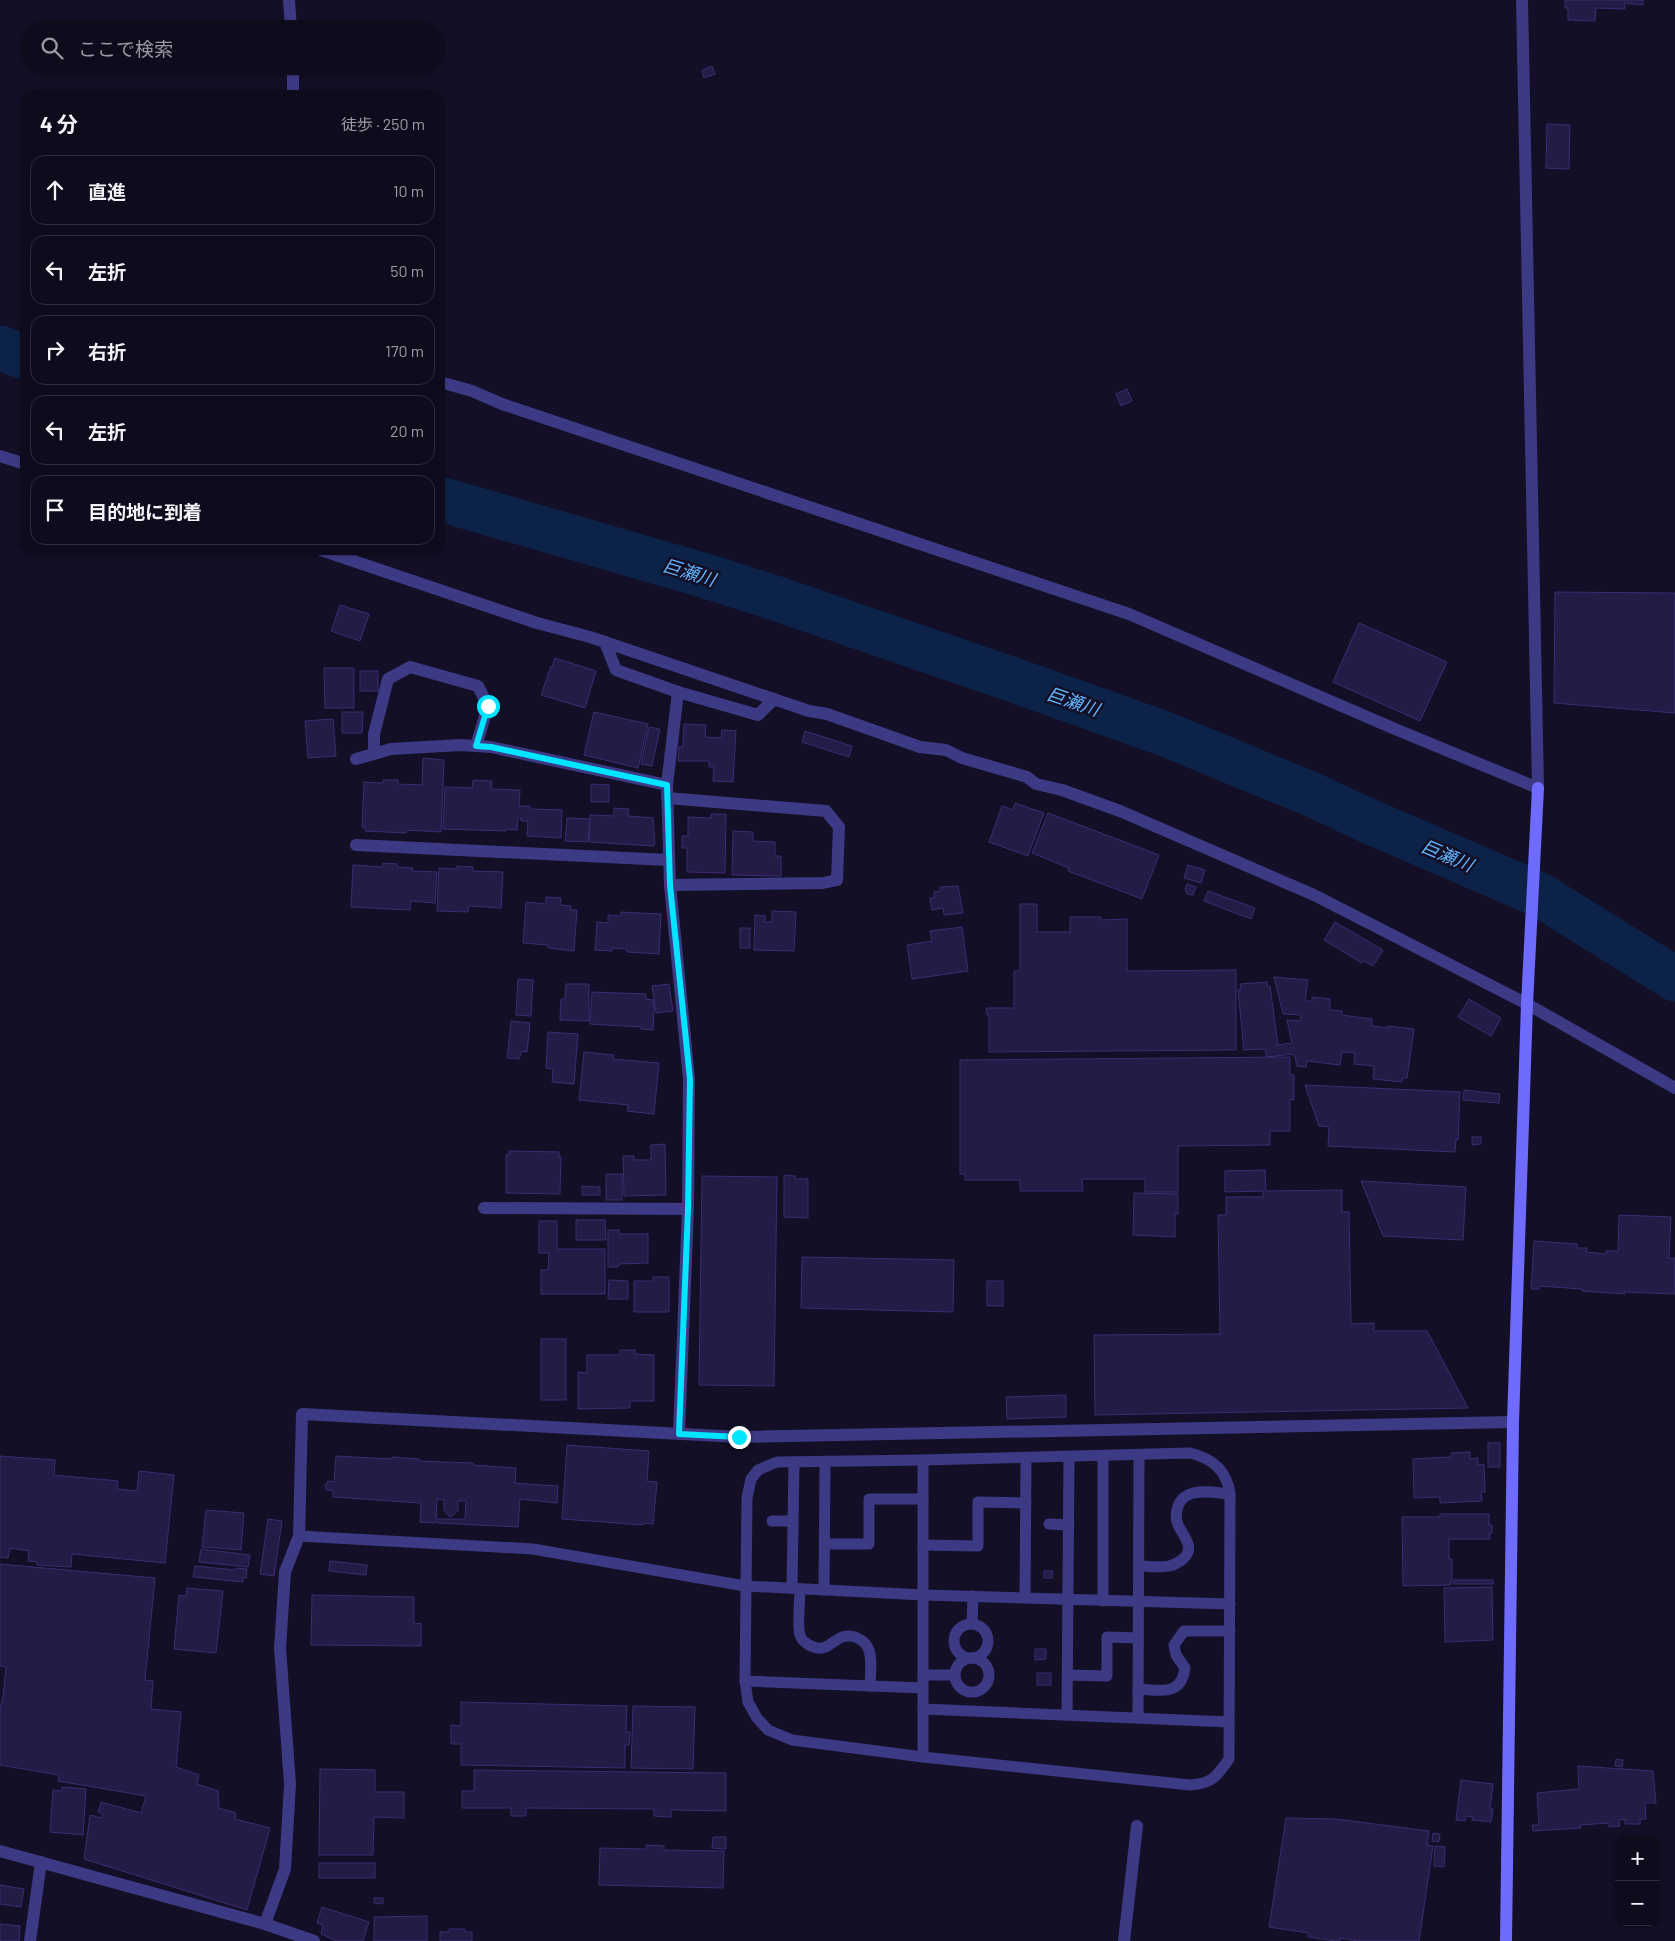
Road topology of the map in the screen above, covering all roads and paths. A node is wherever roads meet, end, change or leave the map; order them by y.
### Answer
1 (289, 0) edge
2 (1522, 0) edge
3 (290, 20) edge
4 (293, 75) edge
5 (293, 90) edge
6 (445, 383) edge
7 (0, 456) edge
8 (20, 462) edge
9 (337, 555) edge
10 (605, 642) junction
11 (678, 692) junction
12 (774, 699) junction
13 (476, 746) junction
14 (374, 754) junction
15 (356, 759) dead end
16 (1538, 788) junction
17 (667, 791) junction
18 (356, 845) dead end
19 (668, 860) junction
20 (670, 885) junction
21 (1526, 1004) junction
22 (1675, 1088) edge
23 (484, 1208) dead end
24 (688, 1209) junction
25 (1513, 1422) junction
26 (679, 1434) junction
27 (1139, 1455) junction
28 (1104, 1456) junction
29 (1070, 1457) junction
30 (1026, 1458) junction
31 (923, 1460) junction
32 (825, 1461) junction
33 (794, 1462) junction
34 (1230, 1494) junction
35 (923, 1499) junction
36 (1026, 1503) junction
37 (772, 1521) dead end
38 (793, 1521) junction
39 (1049, 1524) dead end
40 (1069, 1525) junction
41 (299, 1536) junction
42 (824, 1544) junction
43 (923, 1545) junction
44 (1138, 1566) junction
45 (745, 1586) junction
46 (796, 1589) junction
47 (824, 1590) junction
48 (924, 1595) junction
49 (972, 1596) junction
50 (1025, 1598) junction
51 (1068, 1599) junction
52 (1103, 1600) junction
53 (1138, 1601) junction
54 (1230, 1604) junction
55 (972, 1624) junction
56 (1230, 1631) junction
57 (1138, 1638) junction
58 (971, 1658) junction
59 (923, 1675) junction
60 (1068, 1675) junction
61 (955, 1676) junction
62 (745, 1681) junction
63 (870, 1686) junction
64 (923, 1688) junction
65 (1138, 1688) junction
66 (971, 1692) junction
67 (923, 1709) junction
68 (971, 1712) junction
69 (1068, 1715) junction
70 (1138, 1718) junction
71 (1229, 1722) junction
72 (923, 1756) junction
73 (1138, 1826) dead end
74 (0, 1851) edge
75 (41, 1862) junction
76 (265, 1924) junction
77 (30, 1941) edge
78 (314, 1941) edge
79 (1124, 1941) edge
80 (1506, 1941) edge

1 - 3 street
2 - 16 street
4 - 5 street
6 - 16 street
7 - 8 street
9 - 10 street
10 - 11 street
10 - 12 street
11 - 12 street
11 - 17 street
12 - 21 street
13 - 14 street
13 - 14 street
13 - 17 street
14 - 15 street
16 - 21 street
17 - 19 street
17 - 20 street
18 - 19 street
19 - 20 street
20 - 24 street
21 - 22 street
21 - 25 street
23 - 24 street
24 - 26 street
25 - 26 street
25 - 80 street
26 - 41 street
27 - 28 lane
27 - 34 lane
27 - 44 lane
28 - 29 lane
28 - 52 lane
29 - 30 lane
29 - 40 lane
30 - 31 lane
30 - 36 lane
31 - 32 lane
31 - 35 lane
32 - 33 lane
32 - 42 lane
33 - 38 lane
33 - 45 lane
34 - 44 lane
34 - 54 lane
35 - 42 lane
35 - 43 lane
36 - 43 lane
36 - 50 lane
37 - 38 lane
38 - 46 lane
39 - 40 lane
40 - 51 lane
41 - 45 lane
41 - 76 street
42 - 47 lane
43 - 48 lane
44 - 53 lane
45 - 46 lane
45 - 62 lane
46 - 47 lane
46 - 63 lane
47 - 48 lane
48 - 49 lane
48 - 59 lane
49 - 50 lane
49 - 55 lane
50 - 51 lane
51 - 52 lane
51 - 60 lane
52 - 53 lane
53 - 54 lane
53 - 57 lane
54 - 56 lane
55 - 58 lane
55 - 58 lane
56 - 65 lane
56 - 71 lane
57 - 60 lane
57 - 65 lane
58 - 61 lane
58 - 66 lane
59 - 61 lane
59 - 64 lane
60 - 69 lane
61 - 66 lane
62 - 63 lane
62 - 72 lane
63 - 64 lane
64 - 67 lane
65 - 70 lane
66 - 68 lane
67 - 68 lane
67 - 72 lane
68 - 69 lane
69 - 70 lane
70 - 71 lane
71 - 72 lane
73 - 79 street
74 - 75 street
75 - 76 street
75 - 77 street
76 - 78 street

